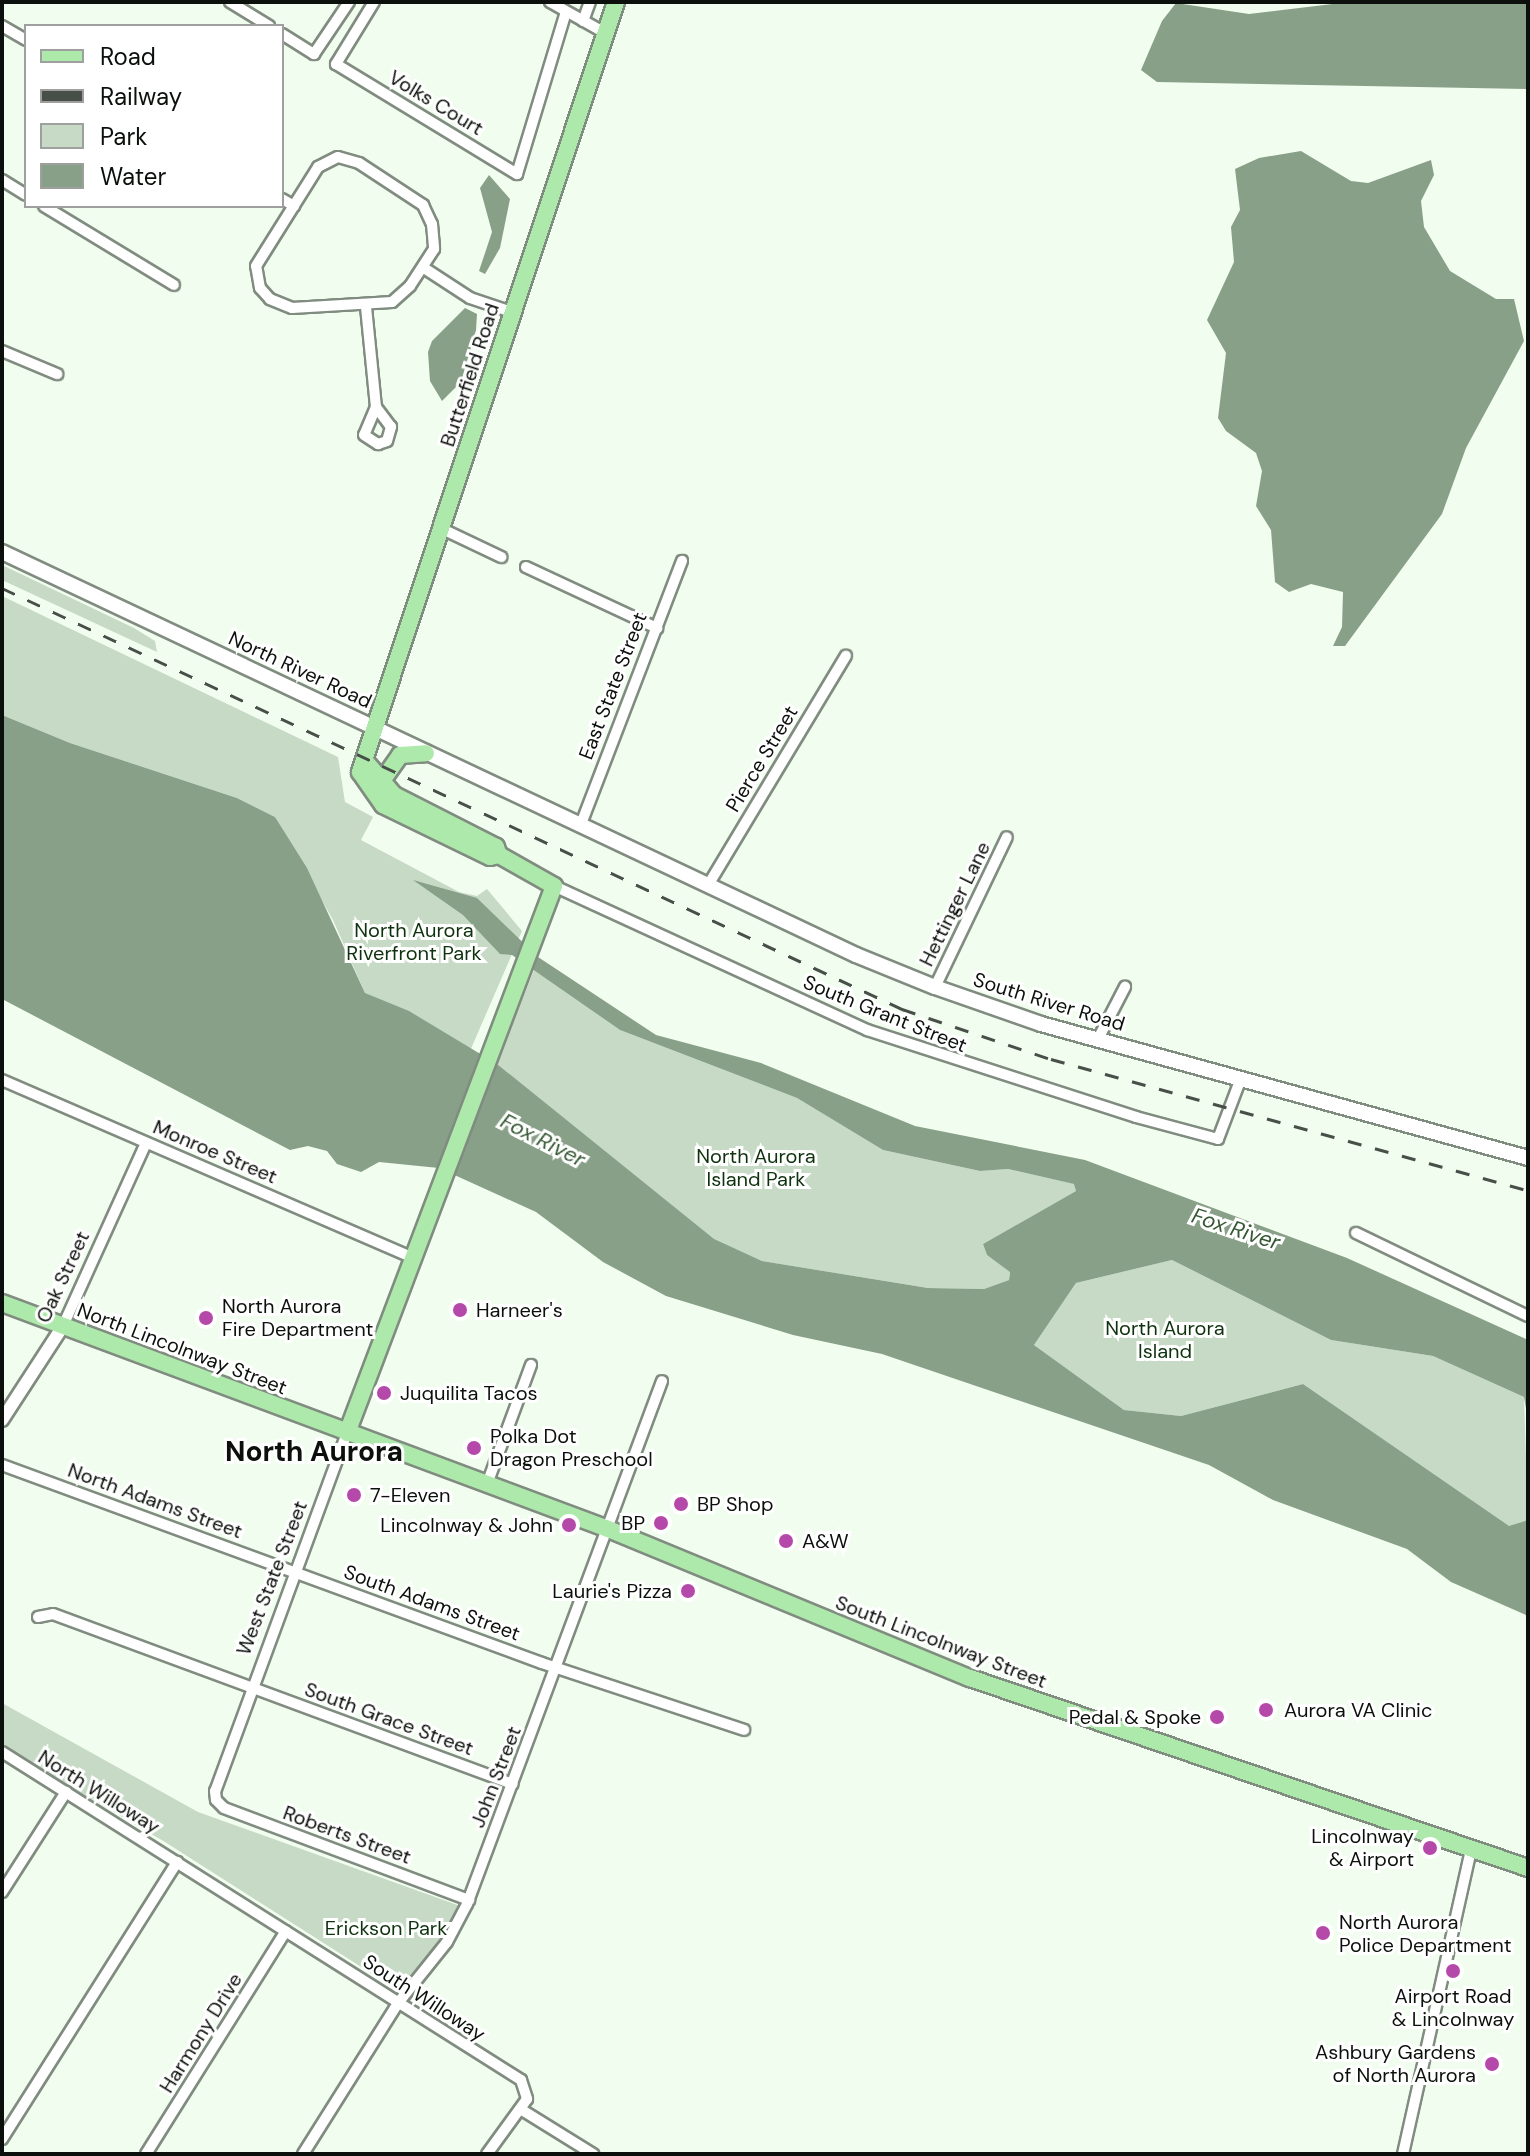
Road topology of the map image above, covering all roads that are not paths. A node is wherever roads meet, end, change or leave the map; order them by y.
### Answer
1 (230, 2) edge
2 (349, 2) edge
3 (374, 2) edge
4 (550, 2) edge
5 (590, 2) edge
6 (616, 2) edge
7 (566, 12) junction
8 (583, 21) junction
9 (266, 24) edge
10 (2, 26) edge
11 (605, 33) junction
12 (284, 35) edge
13 (24, 39) edge
14 (2, 180) edge
15 (24, 194) edge
16 (284, 200) edge
17 (294, 206) junction
18 (47, 208) edge
19 (424, 268) junction
20 (174, 285) dead end
21 (366, 307) junction
22 (512, 312) junction
23 (2, 351) edge
24 (57, 374) dead end
25 (376, 407) dead end
26 (440, 528) junction
27 (2, 552) edge
28 (501, 557) dead end
29 (682, 561) dead end
30 (526, 567) dead end
31 (657, 628) junction
32 (846, 656) dead end
33 (374, 726) junction
34 (426, 753) junction
35 (366, 762) junction
36 (382, 781) junction
37 (581, 824) junction
38 (1007, 837) dead end
39 (499, 855) junction
40 (710, 882) junction
41 (554, 886) junction
42 (935, 987) junction
43 (1125, 987) dead end
44 (1098, 1039) junction
45 (1241, 1078) junction
46 (2, 1080) edge
47 (146, 1143) junction
48 (1528, 1158) edge
49 (1356, 1233) dead end
50 (413, 1258) junction
51 (2, 1303) edge
52 (1528, 1316) edge
53 (63, 1326) junction
54 (531, 1365) dead end
55 (662, 1381) dead end
56 (2, 1420) edge
57 (347, 1433) junction
58 (2, 1465) edge
59 (487, 1484) junction
60 (608, 1529) junction
61 (296, 1572) junction
62 (38, 1617) dead end
63 (556, 1667) junction
64 (252, 1687) junction
65 (744, 1730) dead end
66 (2, 1752) edge
67 (513, 1784) junction
68 (66, 1792) junction
69 (216, 1800) joint
70 (1471, 1849) junction
71 (177, 1862) junction
72 (1528, 1868) edge
73 (2, 1892) edge
74 (469, 1900) junction
75 (286, 1931) junction
76 (398, 2003) junction
77 (522, 2110) junction
78 (2, 2139) edge
79 (146, 2154) edge
80 (303, 2154) edge
81 (487, 2154) edge
82 (593, 2154) edge
83 (1403, 2154) edge

1 - 9 street
2 - 12 street
3 - 7 street, Volks Court
4 - 7 street
5 - 8 street
6 - 11 main road, Butterfield Road
7 - 8 street
8 - 11 street
10 - 13 street
11 - 22 main road, Butterfield Road
14 - 15 street
16 - 17 street
17 - 19 street
17 - 21 street
18 - 20 street
19 - 21 street
19 - 22 street
21 - 25 street
22 - 26 main road, Butterfield Road
23 - 24 street
26 - 28 street
26 - 33 main road, Butterfield Road
27 - 33 main road, North River Road
29 - 31 street, East State Street
30 - 31 street
31 - 37 street, East State Street
32 - 40 street, Pierce Street
33 - 34 main road, North River Road
33 - 35 main road, Butterfield Road
34 - 36 main road
34 - 37 main road, North River Road
35 - 36 main road
35 - 39 main road
36 - 39 main road
37 - 40 main road, South River Road
38 - 42 street, Hettinger Lane
39 - 41 main road
40 - 42 main road, South River Road
41 - 45 street, South Grant Street
41 - 50 main road, West State Street
42 - 44 main road, South River Road
43 - 44 street
44 - 45 main road, South River Road
45 - 48 main road, South River Road
46 - 47 street, Monroe Street
47 - 50 street, Monroe Street
47 - 53 street, Oak Street
49 - 52 street
50 - 57 main road, West State Street
51 - 53 main road, North Lincolnway Street
53 - 56 street, Oak Street
53 - 57 main road, North Lincolnway Street
54 - 59 street
55 - 60 street, John Street
57 - 59 main road, South Lincolnway Street
57 - 61 street, West State Street
58 - 61 street, North Adams Street
59 - 60 main road, South Lincolnway Street
60 - 63 street, John Street
60 - 70 main road, South Lincolnway Street
61 - 63 street, South Adams Street
61 - 64 street, West State Street
62 - 64 street, South Grace Street
63 - 65 street, South Adams Street
63 - 67 street, John Street
64 - 67 street, South Grace Street
64 - 69 street, West State Street
66 - 68 street, North Willoway
67 - 74 street, John Street
68 - 71 street, North Willoway
68 - 73 street
69 - 74 street, Roberts Street
70 - 72 main road, South Lincolnway Street
70 - 83 street
71 - 75 street, South Willoway
71 - 78 street
74 - 76 street, John Street
75 - 76 street, South Willoway
75 - 79 street, Harmony Drive
76 - 77 street, South Willoway
76 - 80 street, John Street
77 - 81 street
77 - 82 street

